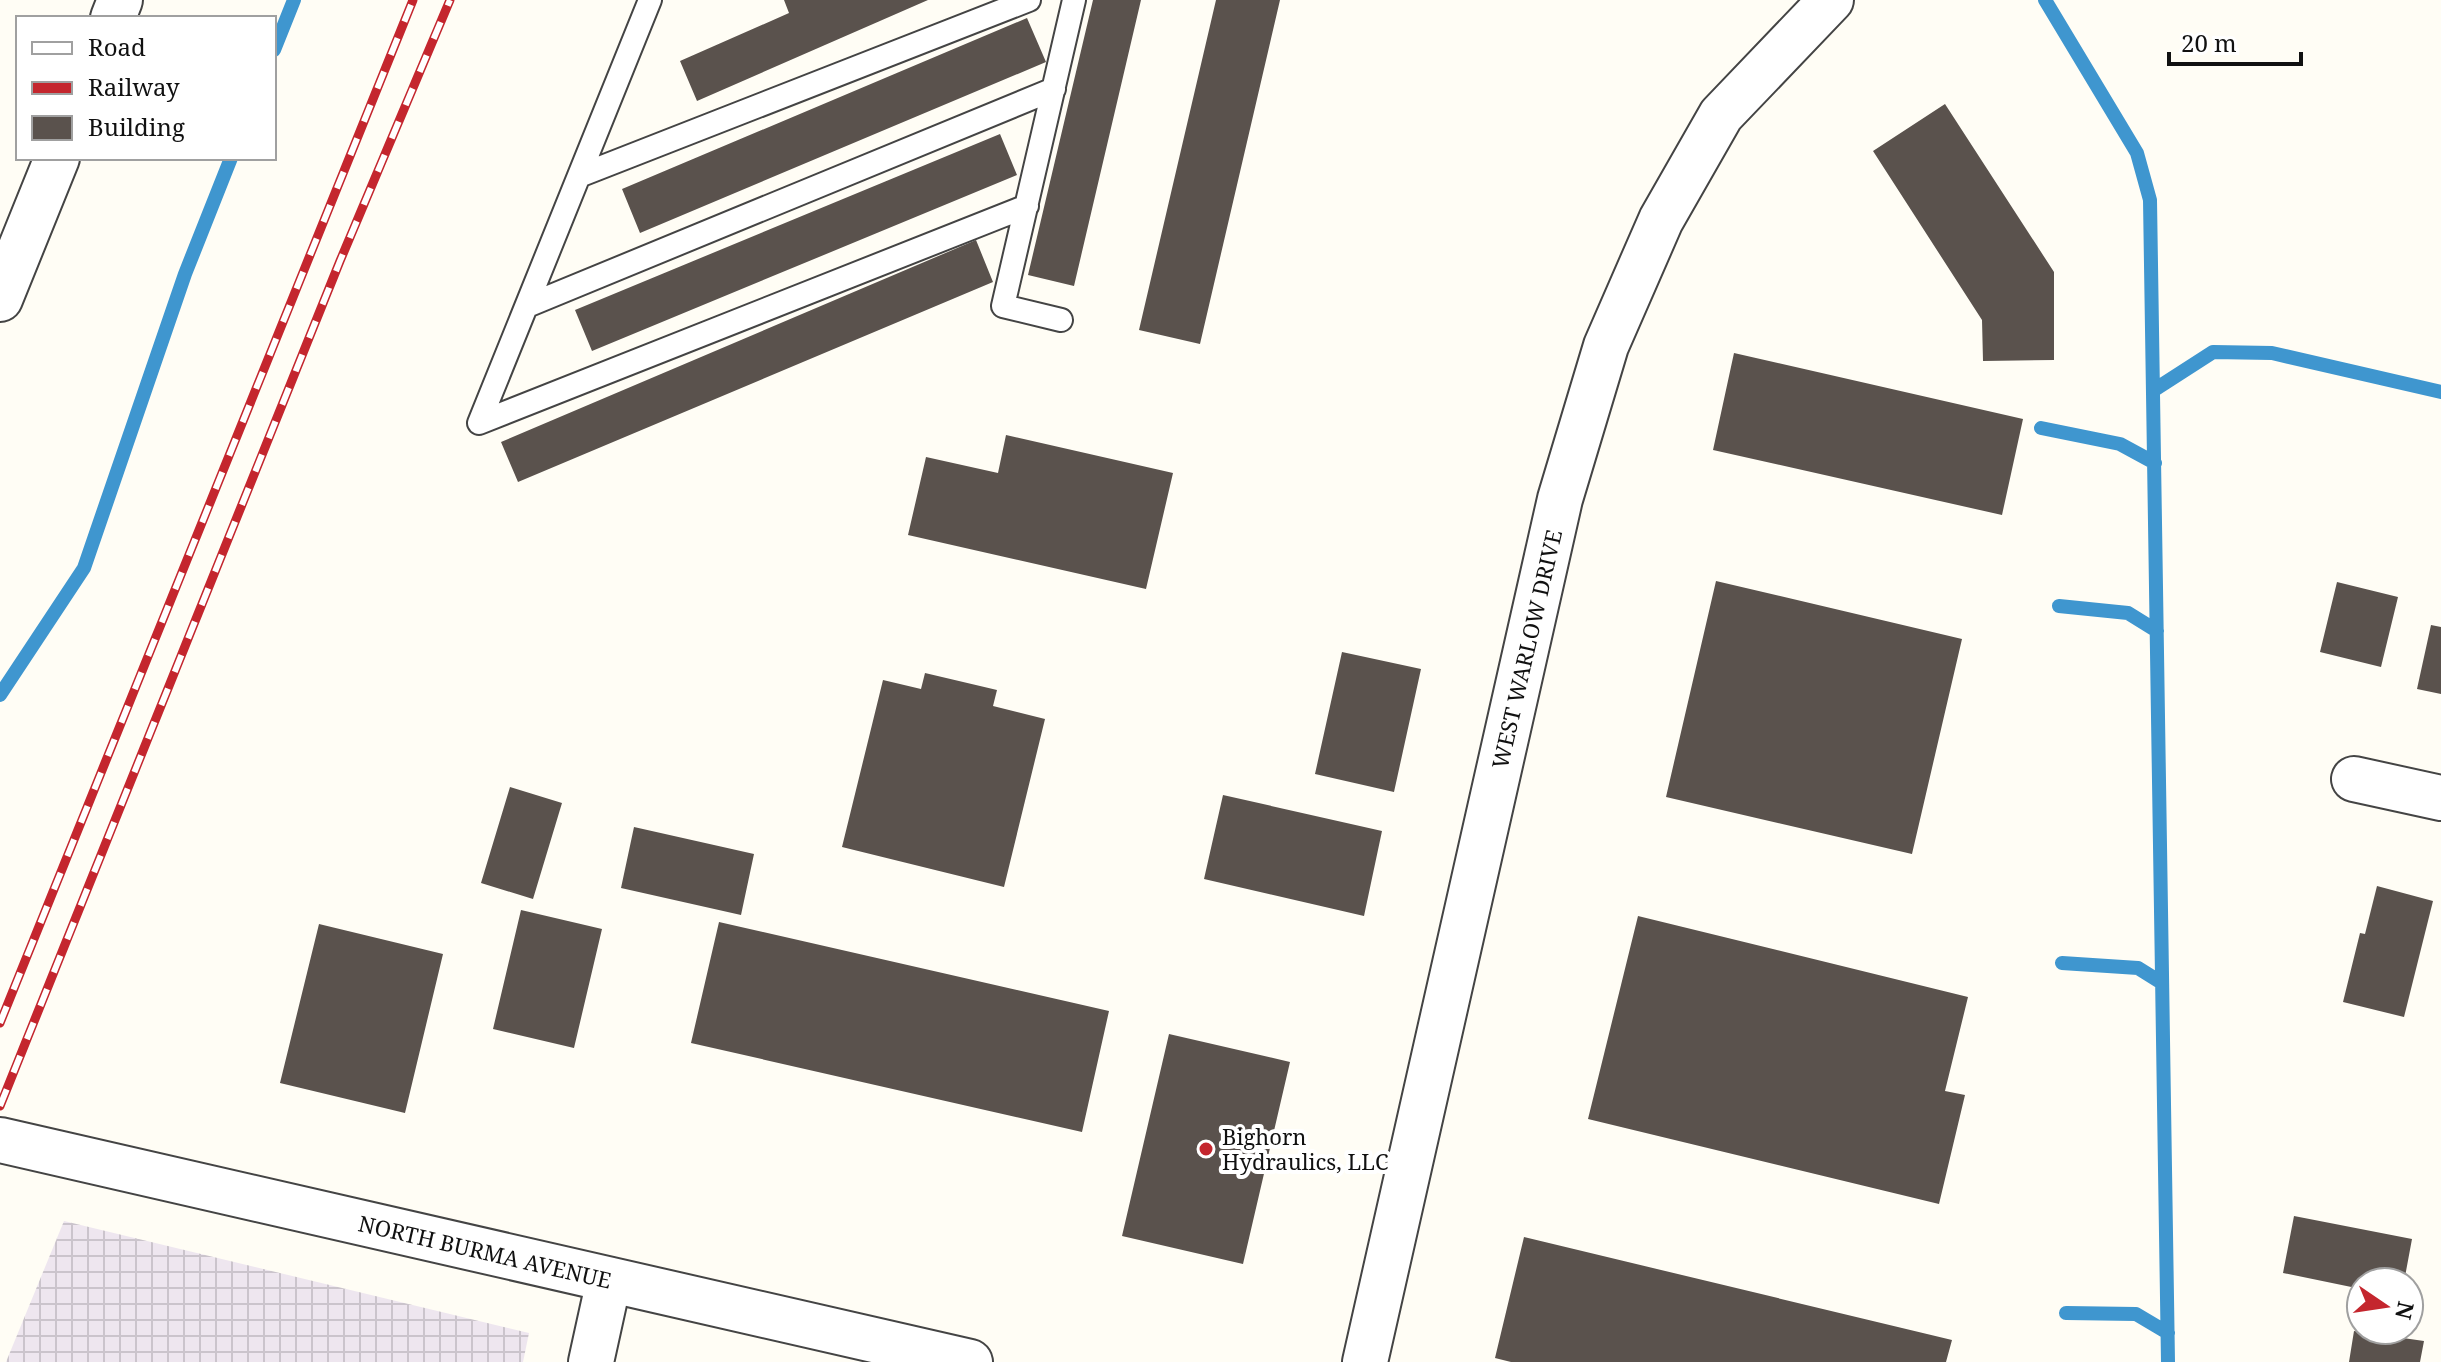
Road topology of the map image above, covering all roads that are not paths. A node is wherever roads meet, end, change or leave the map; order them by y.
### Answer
1 (1029, 0) edge
2 (1074, 0) edge
3 (653, 1) edge
4 (1828, 1) edge
5 (1054, 89) junction
6 (56, 160) edge
7 (579, 176) junction
8 (1027, 206) junction
9 (0, 299) edge
10 (527, 306) junction
11 (1061, 320) dead end
12 (2354, 779) dead end
13 (2441, 798) edge
14 (0, 1140) edge
15 (609, 1280) junction
16 (591, 1362) edge
17 (970, 1362) edge
18 (1365, 1362) edge

1 - 7 lane
2 - 5 lane
3 - 7 lane
4 - 18 street, WEST WARLOW DRIVE
5 - 8 lane
5 - 10 lane
6 - 9 street
7 - 10 lane
8 - 10 lane
8 - 11 lane
12 - 13 street
14 - 15 street, NORTH BURMA AVENUE
15 - 16 street
15 - 17 street, NORTH BURMA AVENUE

